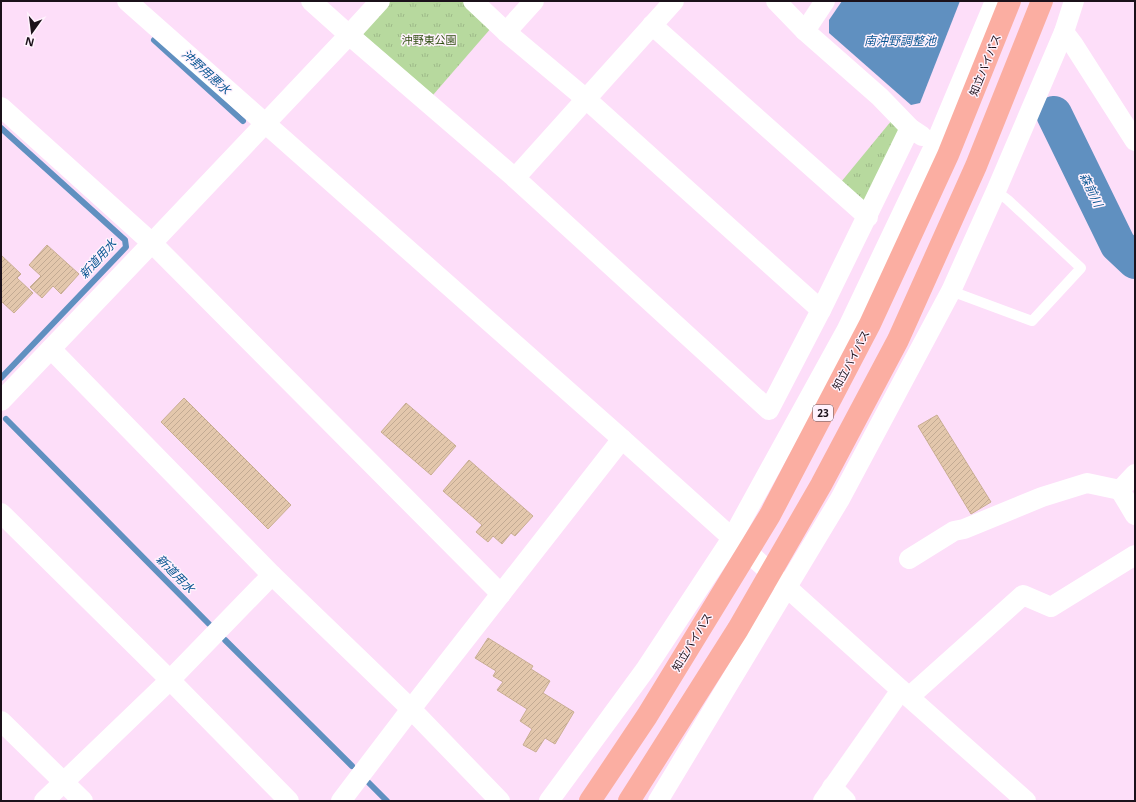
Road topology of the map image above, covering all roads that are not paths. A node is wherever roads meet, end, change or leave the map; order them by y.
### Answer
1 (126, 1) edge
2 (311, 1) edge
3 (380, 1) edge
4 (473, 1) edge
5 (534, 1) edge
6 (674, 1) edge
7 (776, 1) edge
8 (825, 1) edge
9 (995, 1) edge
10 (1010, 1) edge
11 (1042, 1) edge
12 (1074, 1) edge
13 (652, 25) junction
14 (805, 31) junction
15 (506, 32) junction
16 (1064, 32) junction
17 (349, 35) junction
18 (586, 99) junction
19 (1, 107) edge
20 (265, 124) junction
21 (910, 128) junction
22 (1135, 141) edge
23 (935, 144) junction
24 (515, 178) junction
25 (996, 191) junction
26 (868, 217) junction
27 (152, 243) junction
28 (951, 291) junction
29 (821, 310) junction
30 (51, 350) junction
31 (1, 401) edge
32 (622, 439) junction
33 (1135, 474) edge
34 (1120, 490) junction
35 (1, 513) edge
36 (1135, 515) edge
37 (732, 538) junction
38 (1135, 555) edge
39 (909, 558) dead end
40 (272, 575) junction
41 (787, 587) junction
42 (501, 594) junction
43 (170, 680) junction
44 (905, 693) junction
45 (411, 709) junction
46 (1, 721) edge
47 (64, 781) junction
48 (833, 796) edge
49 (44, 801) edge
50 (83, 801) edge
51 (289, 801) edge
52 (341, 801) edge
53 (500, 801) edge
54 (549, 801) edge
55 (590, 801) edge
56 (628, 801) edge
57 (658, 801) edge
58 (1026, 801) edge

1 - 20 street
2 - 17 street
3 - 17 street
4 - 15 street
5 - 15 street
6 - 13 street
7 - 14 street
8 - 14 street
9 - 23 street
10 - 55 highway, 知立バイパス / 23
11 - 56 highway
12 - 16 street
13 - 18 street
13 - 26 street
14 - 21 street
15 - 18 street
16 - 22 street
16 - 25 street
17 - 20 street
17 - 24 street
18 - 24 street
18 - 29 street
19 - 27 street
20 - 27 street
20 - 32 street
21 - 23 street
21 - 26 street
23 - 37 street
24 - 29 street
25 - 28 street
25 - 28 lane
26 - 29 street
27 - 30 street
27 - 42 street
28 - 41 street
30 - 31 street
30 - 40 street
32 - 37 street
32 - 42 street
33 - 34 street
34 - 36 street
34 - 39 street
35 - 43 street
37 - 41 street
37 - 54 street
38 - 44 street
40 - 43 street
40 - 45 street
41 - 44 street
41 - 57 street
42 - 45 street
43 - 47 street
43 - 51 street
44 - 48 street
44 - 58 street
45 - 52 street
45 - 53 street
46 - 47 street
47 - 49 street
47 - 50 street

